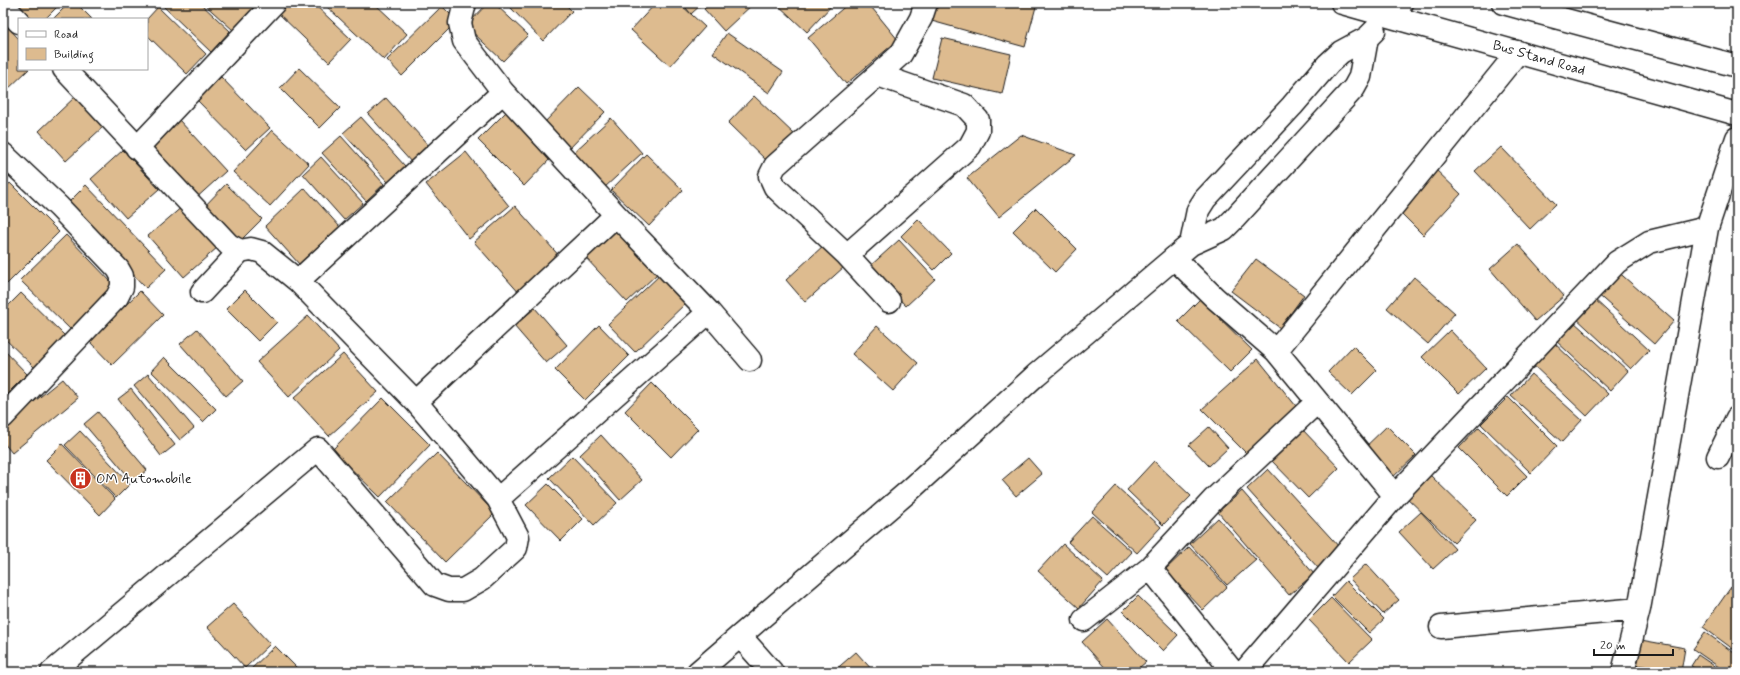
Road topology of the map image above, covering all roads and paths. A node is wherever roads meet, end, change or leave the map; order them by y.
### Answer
1 (274, 3) edge
2 (465, 3) edge
3 (926, 3) edge
4 (1342, 3) edge
5 (1503, 3) edge
6 (3, 5) edge
7 (1396, 10) edge
8 (18, 21) edge
9 (1367, 38) junction
10 (1518, 52) junction
11 (1737, 66) edge
12 (65, 70) edge
13 (878, 75) junction
14 (503, 92) junction
15 (1737, 114) edge
16 (1737, 138) edge
17 (137, 148) junction
18 (3, 154) edge
19 (616, 216) junction
20 (1707, 228) junction
21 (1191, 244) junction
22 (240, 251) junction
23 (847, 255) junction
24 (1174, 258) junction
25 (298, 281) junction
26 (202, 292) dead end
27 (889, 301) dead end
28 (709, 312) junction
29 (1276, 351) junction
30 (750, 360) dead end
31 (416, 402) junction
32 (1317, 402) junction
33 (3, 418) edge
34 (1737, 418) edge
35 (1718, 457) dead end
36 (1395, 496) junction
37 (498, 499) junction
38 (1150, 568) junction
39 (1639, 609) junction
40 (1084, 620) dead end
41 (1441, 627) dead end
42 (740, 636) junction
43 (52, 672) edge
44 (698, 672) edge
45 (772, 672) edge
46 (1233, 672) edge
47 (1244, 672) edge
48 (1623, 672) edge

1 - 17 street
2 - 14 street
3 - 13 street
4 - 7 street, Bus Stand Road
5 - 11 street
6 - 8 street
7 - 9 street
7 - 10 street, Bus Stand Road
9 - 21 street
9 - 21 street
10 - 15 street, Bus Stand Road
10 - 29 street
12 - 17 street
13 - 23 street
13 - 23 street
14 - 19 street
14 - 25 street
16 - 20 street
17 - 22 street
18 - 33 street
19 - 28 street
19 - 31 street
20 - 36 street
20 - 39 street
21 - 24 street
22 - 25 street
22 - 26 street
23 - 27 street
24 - 29 street
24 - 42 street
25 - 31 street
28 - 30 street
28 - 37 street
29 - 32 street
31 - 37 street
32 - 36 street
32 - 38 street
34 - 35 street
36 - 47 street
37 - 43 street
38 - 40 street
38 - 46 street
39 - 41 street
39 - 48 street
42 - 44 street
42 - 45 street

